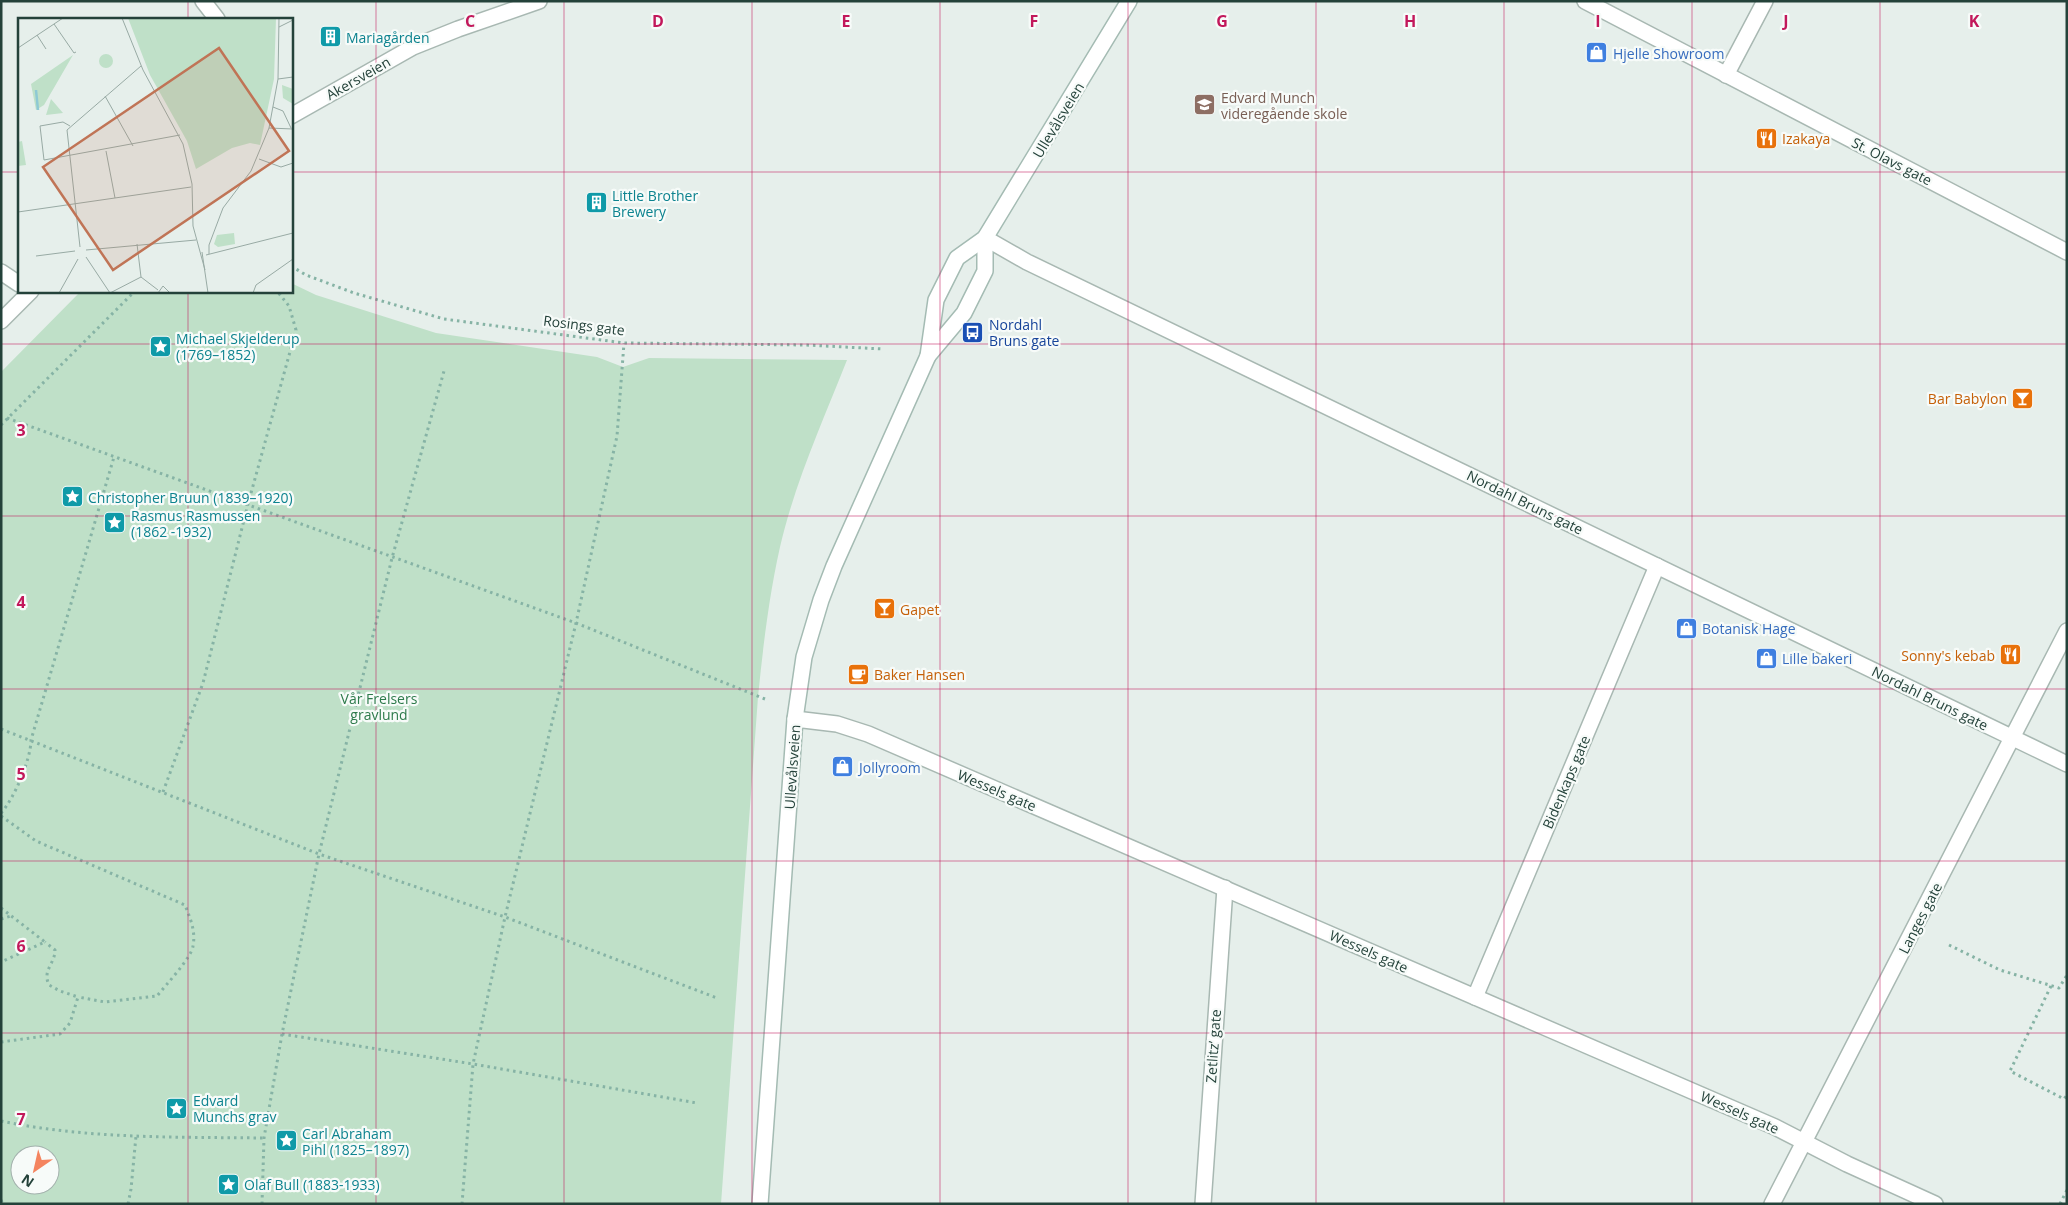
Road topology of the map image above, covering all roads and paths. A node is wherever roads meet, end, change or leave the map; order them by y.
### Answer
1 (203, 1) edge
2 (539, 1) edge
3 (1129, 1) edge
4 (1585, 1) edge
5 (1765, 1) edge
6 (216, 18) edge
7 (1726, 75) junction
8 (292, 115) edge
9 (985, 238) junction
10 (2067, 252) edge
11 (292, 267) edge
12 (1, 272) edge
13 (18, 284) edge
14 (25, 292) edge
15 (134, 292) edge
16 (278, 292) edge
17 (1, 321) edge
18 (624, 342) junction
19 (883, 349) dead end
20 (928, 356) junction
21 (444, 371) dead end
22 (7, 418) junction
23 (1, 425) edge
24 (114, 457) junction
25 (248, 504) junction
26 (392, 558) junction
27 (1657, 566) junction
28 (576, 623) junction
29 (2067, 631) edge
30 (765, 699) dead end
31 (795, 719) junction
32 (1, 729) edge
33 (2012, 737) junction
34 (31, 740) junction
35 (2067, 764) edge
36 (163, 792) junction
37 (1, 815) edge
38 (319, 854) junction
39 (1225, 888) junction
40 (1, 908) edge
41 (11, 916) junction
42 (505, 917) junction
43 (1, 919) edge
44 (45, 942) junction
45 (1949, 945) dead end
46 (1, 962) edge
47 (2067, 974) edge
48 (2052, 986) junction
49 (78, 997) junction
50 (1475, 997) junction
51 (717, 998) dead end
52 (282, 1034) junction
53 (1, 1042) edge
54 (473, 1064) junction
55 (2067, 1095) edge
56 (697, 1103) dead end
57 (1, 1121) edge
58 (136, 1136) junction
59 (264, 1138) junction
60 (1804, 1142) junction
61 (2067, 1190) edge
62 (1, 1200) edge
63 (3, 1204) edge
64 (128, 1204) edge
65 (262, 1204) edge
66 (462, 1204) edge
67 (760, 1204) edge
68 (1203, 1204) edge
69 (1772, 1204) edge
70 (1935, 1204) edge
71 (2060, 1204) edge

1 - 6 street
2 - 8 street, Akersveien
3 - 9 street, Ullevålsveien
4 - 7 street, St. Olavs gate
5 - 7 street
7 - 10 street, St. Olavs gate
9 - 20 street, Ullevålsveien
9 - 20 street, Ullevålsveien
9 - 27 street, Nordahl Bruns gate
11 - 18 path, Rosings gate
12 - 13 street
14 - 17 street
15 - 22 path
16 - 25 path
18 - 19 path, Rosings gate
18 - 28 path
20 - 31 street, Ullevålsveien
21 - 26 path
22 - 23 path
22 - 24 path
24 - 25 path
24 - 34 path
25 - 26 path
25 - 36 path
26 - 28 path
26 - 38 path
27 - 33 street, Nordahl Bruns gate
27 - 50 street, Bidenkaps gate
28 - 30 path
28 - 42 path
29 - 33 street, Langes gate
31 - 39 street, Wessels gate
31 - 67 street, Ullevålsveien
32 - 34 path
33 - 35 street, Nordahl Bruns gate
33 - 60 street, Langes gate
34 - 36 path
34 - 37 path
36 - 38 path
37 - 49 path
38 - 42 path
38 - 52 path
39 - 50 street, Wessels gate
39 - 68 street, Zetlitz’ gate
40 - 41 path
41 - 43 path
41 - 44 path
42 - 51 path
42 - 54 path
44 - 46 path
44 - 49 path
45 - 48 path
47 - 48 path
48 - 55 path
49 - 53 path
50 - 60 street, Wessels gate
52 - 54 path
52 - 59 path
54 - 56 path
54 - 66 path
57 - 58 path
58 - 59 path
58 - 64 path
59 - 65 path
60 - 69 street, Langes gate
60 - 70 street, Wessels gate
61 - 71 path
62 - 63 path

